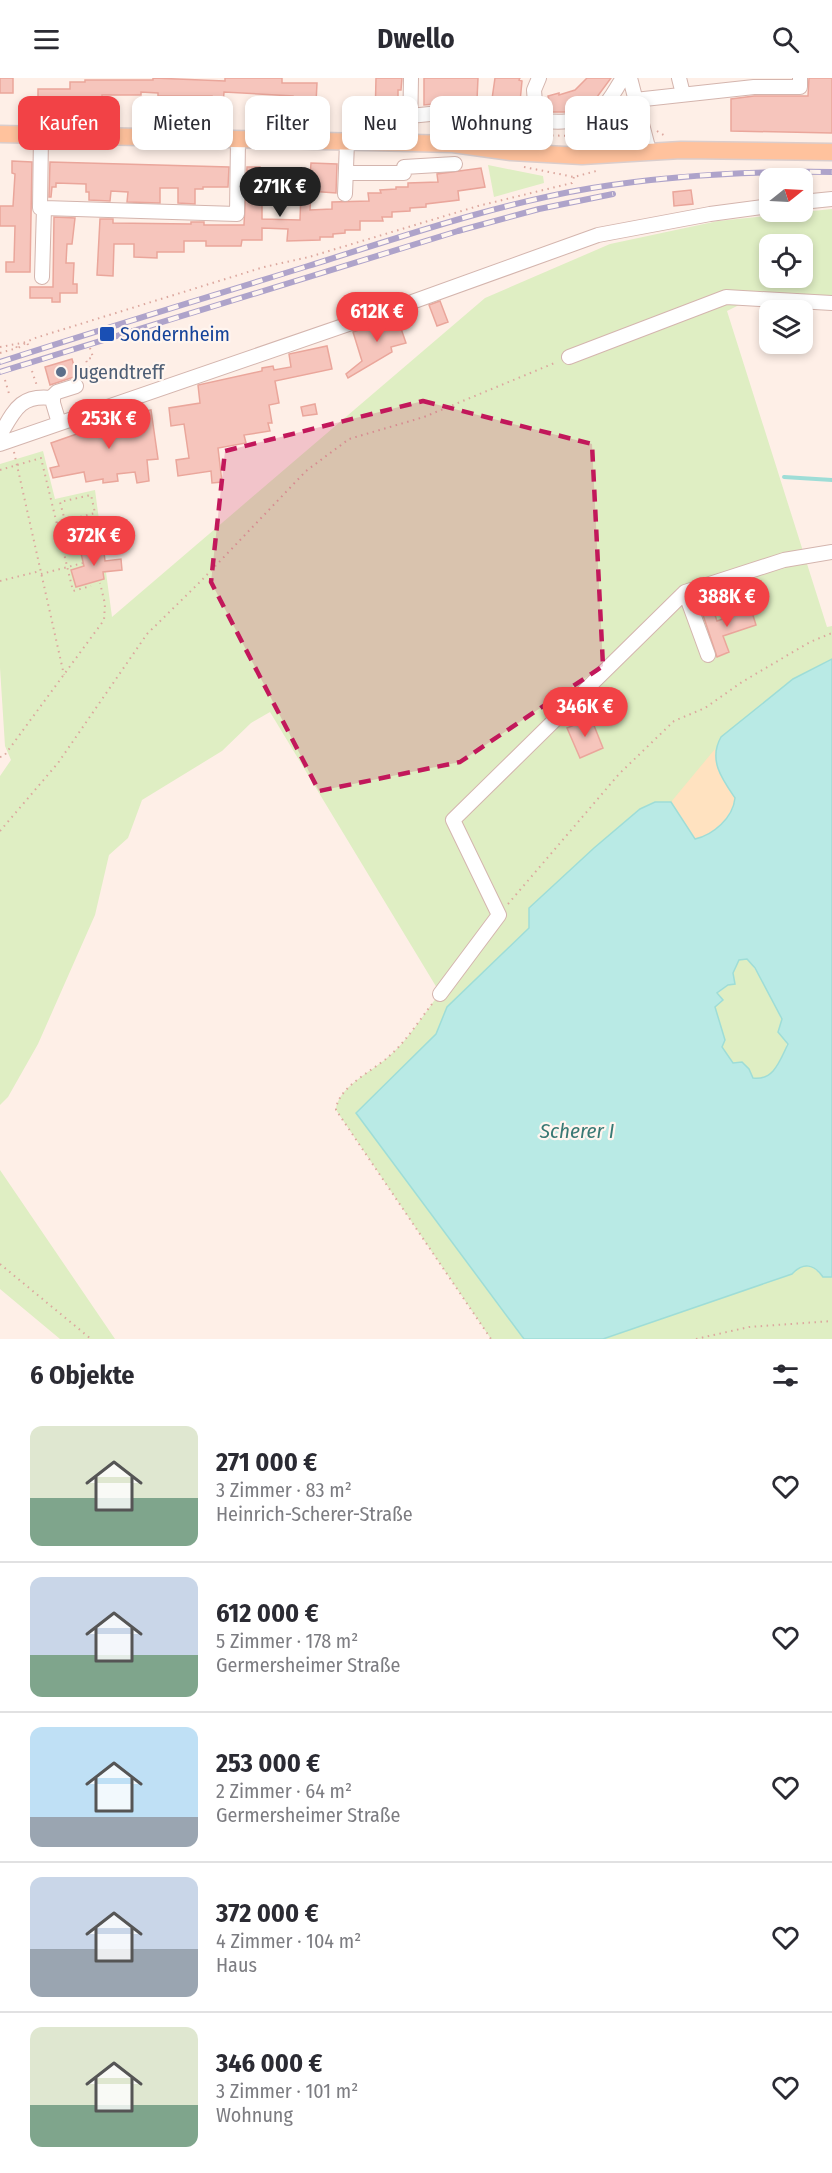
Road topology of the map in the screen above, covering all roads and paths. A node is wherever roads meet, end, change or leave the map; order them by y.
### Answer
1 (411, 78) edge
2 (539, 78) edge
3 (623, 78) edge
4 (630, 78) edge
5 (679, 78) edge
6 (800, 78) edge
7 (683, 94) junction
8 (411, 96) edge
9 (534, 96) edge
10 (635, 96) edge
11 (650, 98) edge
12 (553, 122) edge
13 (0, 134) edge
14 (18, 134) edge
15 (120, 136) edge
16 (238, 140) junction
17 (342, 142) edge
18 (418, 143) edge
19 (41, 150) edge
20 (347, 150) edge
21 (649, 151) joint
22 (832, 152) edge
23 (455, 164) dead end
24 (346, 173) junction
25 (574, 177) dead end
26 (345, 194) dead end
27 (832, 199) edge
28 (813, 201) edge
29 (759, 207) edge
30 (44, 208) junction
31 (259, 268) junction
32 (260, 273) dead end
33 (42, 277) dead end
34 (202, 286) junction
35 (203, 291) dead end
36 (832, 303) edge
37 (134, 307) junction
38 (135, 312) dead end
39 (15, 344) junction
40 (28, 344) junction
41 (0, 347) edge
42 (18, 348) junction
43 (90, 348) dead end
44 (0, 353) edge
45 (569, 357) joint
46 (32, 371) dead end
47 (5, 380) dead end
48 (94, 382) dead end
49 (76, 386) dead end
50 (46, 398) junction
51 (12, 404) dead end
52 (59, 423) junction
53 (4, 440) edge
54 (17, 466) junction
55 (0, 470) edge
56 (65, 521) junction
57 (57, 523) junction
58 (832, 552) edge
59 (83, 563) dead end
60 (67, 567) junction
61 (41, 572) junction
62 (0, 582) edge
63 (100, 583) dead end
64 (91, 586) dead end
65 (685, 592) junction
66 (832, 633) edge
67 (708, 655) dead end
68 (64, 675) junction
69 (0, 756) edge
70 (0, 831) edge
71 (499, 915) junction
72 (440, 994) joint
73 (0, 1264) edge
74 (832, 1321) edge
75 (91, 1339) edge
76 (491, 1339) edge
77 (696, 1339) edge

1 - 8 street
2 - 9 street
3 - 12 street
4 - 10 street
5 - 7 street
6 - 7 street
7 - 11 street
13 - 14 main road
15 - 16 main road
16 - 17 main road
16 - 30 street
18 - 21 main road
19 - 30 street
20 - 24 street
21 - 22 main road
23 - 24 street
24 - 26 street
25 - 31 path
27 - 28 street
29 - 52 street
30 - 33 street
31 - 32 path
31 - 34 path
34 - 35 path
34 - 37 path
36 - 45 street
37 - 38 path
37 - 40 path
39 - 40 path
39 - 41 path
39 - 42 path
40 - 42 path
42 - 44 path
43 - 48 path
45 - 70 path
46 - 50 path
47 - 51 path
49 - 50 street
50 - 52 street
50 - 53 street
52 - 53 street
53 - 54 path
54 - 55 path
54 - 57 path
54 - 61 path
56 - 56 path
56 - 57 path
57 - 60 path
58 - 65 street
59 - 60 path
60 - 61 path
60 - 64 path
61 - 62 path
61 - 68 path
63 - 68 path
65 - 67 street
65 - 71 street
66 - 71 path
68 - 69 path
71 - 72 street
72 - 76 path
73 - 75 path
74 - 77 path

